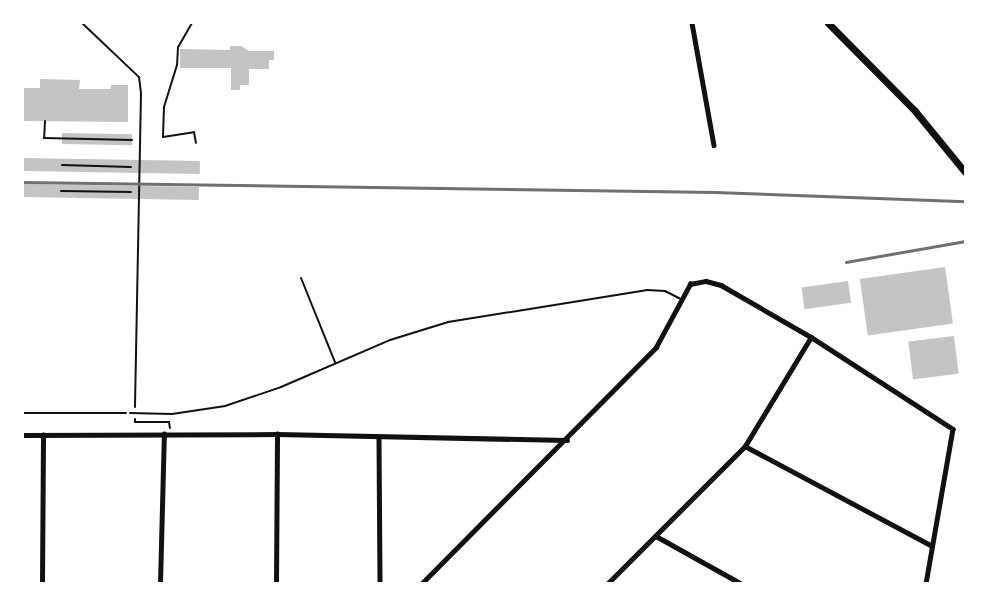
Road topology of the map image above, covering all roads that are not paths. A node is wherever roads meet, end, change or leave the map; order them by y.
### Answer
1 (692, 23) edge
2 (828, 23) edge
3 (714, 145) dead end
4 (965, 172) edge
5 (301, 278) dead end
6 (680, 299) junction
7 (811, 337) junction
8 (335, 363) junction
9 (130, 414) road end
10 (164, 433) junction
11 (276, 434) junction
12 (23, 435) edge
13 (43, 435) junction
14 (379, 439) junction
15 (567, 440) junction
16 (745, 446) junction
17 (656, 536) junction
18 (932, 546) junction
19 (42, 583) edge
20 (160, 583) edge
21 (276, 583) edge
22 (380, 583) edge
23 (422, 583) edge
24 (608, 583) edge
25 (740, 583) edge
26 (926, 583) edge

1 - 3 street
2 - 4 main road
5 - 8 lane
6 - 7 street
6 - 8 lane
6 - 15 street
7 - 16 street
7 - 18 street
8 - 9 lane
10 - 11 street
10 - 13 street
10 - 20 street
11 - 14 street
11 - 21 street
12 - 13 street
13 - 19 street
14 - 15 street
14 - 22 street
15 - 23 street
16 - 17 street
16 - 18 street
17 - 24 street
17 - 25 street
18 - 26 street

